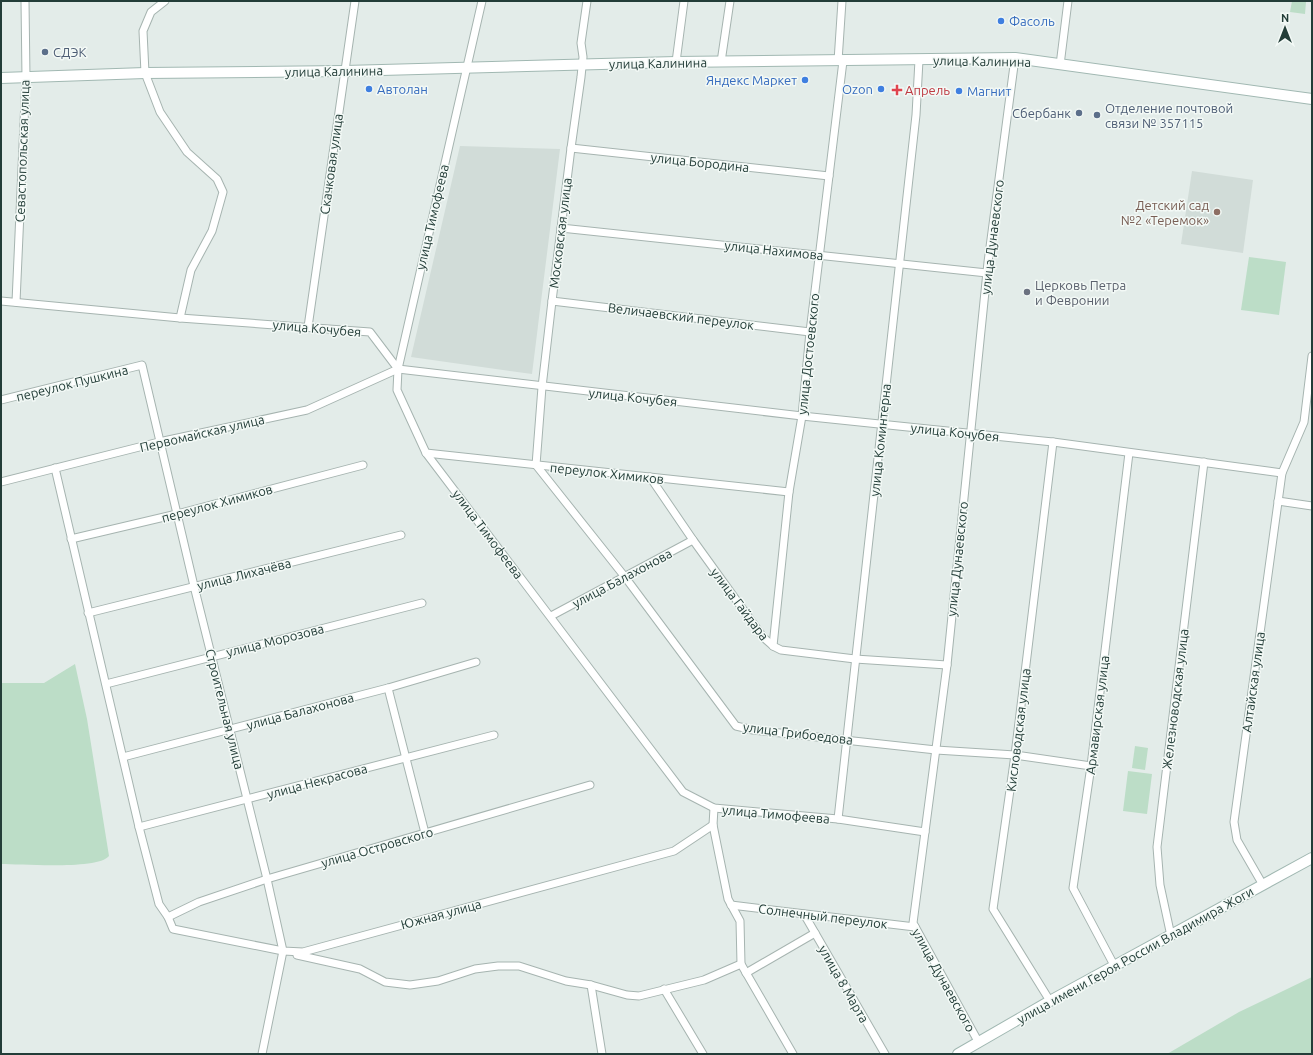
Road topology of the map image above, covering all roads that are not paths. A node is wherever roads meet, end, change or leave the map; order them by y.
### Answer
1 (25, 1) edge
2 (165, 1) edge
3 (356, 1) edge
4 (482, 1) edge
5 (586, 1) edge
6 (684, 1) edge
7 (730, 1) edge
8 (842, 1) edge
9 (1068, 1) edge
10 (1015, 58) junction
11 (919, 60) junction
12 (841, 61) junction
13 (676, 62) junction
14 (721, 62) junction
15 (581, 65) junction
16 (1060, 65) junction
17 (466, 67) junction
18 (345, 71) junction
19 (145, 73) junction
20 (1, 78) edge
21 (26, 78) junction
22 (1312, 99) edge
23 (571, 148) junction
24 (829, 176) junction
25 (561, 228) junction
26 (819, 255) junction
27 (899, 264) junction
28 (987, 273) junction
29 (552, 300) junction
30 (1, 301) edge
31 (16, 302) junction
32 (180, 318) junction
33 (308, 327) junction
34 (810, 332) junction
35 (1312, 356) edge
36 (142, 365) joint
37 (398, 369) junction
38 (542, 387) junction
39 (1, 400) edge
40 (802, 416) junction
41 (882, 424) junction
42 (970, 433) junction
43 (159, 442) junction
44 (1053, 442) junction
45 (426, 453) junction
46 (1129, 453) junction
47 (1204, 462) junction
48 (363, 465) dead end
49 (536, 466) junction
50 (55, 468) junction
51 (1282, 473) junction
52 (650, 477) junction
53 (1, 482) edge
54 (789, 492) junction
55 (1278, 501) junction
56 (1312, 506) edge
57 (177, 514) junction
58 (401, 535) dead end
59 (71, 539) junction
60 (692, 540) junction
61 (625, 577) junction
62 (194, 586) junction
63 (422, 603) dead end
64 (88, 614) junction
65 (551, 616) junction
66 (773, 646) junction
67 (211, 657) junction
68 (855, 659) junction
69 (476, 662) dead end
70 (946, 665) junction
71 (106, 684) junction
72 (388, 688) junction
73 (230, 729) junction
74 (494, 735) dead end
75 (847, 739) junction
76 (936, 750) junction
77 (1015, 756) junction
78 (123, 757) junction
79 (406, 758) junction
80 (1091, 766) junction
81 (590, 785) dead end
82 (248, 799) junction
83 (714, 808) junction
84 (838, 819) junction
85 (713, 825) junction
86 (139, 827) junction
87 (924, 832) junction
88 (425, 833) junction
89 (1312, 858) edge
90 (268, 879) junction
91 (1263, 885) junction
92 (731, 905) junction
93 (804, 914) junction
94 (168, 917) junction
95 (915, 927) junction
96 (814, 933) junction
97 (1171, 936) junction
98 (283, 951) junction
99 (741, 964) junction
100 (1115, 967) junction
101 (746, 973) junction
102 (590, 985) junction
103 (664, 989) junction
104 (1050, 1001) junction
105 (979, 1042) junction
106 (262, 1054) edge
107 (602, 1054) edge
108 (703, 1054) edge
109 (793, 1054) edge
110 (885, 1054) edge
111 (958, 1054) edge

1 - 21 street, Севастопольская улица
2 - 19 street
3 - 18 street, Скачковая улица
4 - 17 street, улица Тимофеева
5 - 15 street, Московская улица
6 - 13 street
7 - 14 street
8 - 12 street, улица Достоевского
9 - 16 street
10 - 11 main road, улица Калинина
10 - 16 main road, улица Калинина
10 - 28 street, улица Дунаевского
11 - 12 main road, улица Калинина
11 - 27 street, улица Коминтерна
12 - 14 main road, улица Калинина
12 - 24 street, улица Достоевского
13 - 14 main road, улица Калинина
13 - 15 main road, улица Калинина
15 - 17 main road, улица Калинина
15 - 23 street, Московская улица
16 - 22 main road, улица Калинина
17 - 18 main road, улица Калинина
17 - 37 street, улица Тимофеева
18 - 19 main road, улица Калинина
18 - 33 street, Скачковая улица
19 - 21 main road, улица Калинина
19 - 32 street
20 - 21 main road, улица Калинина
21 - 31 street, Севастопольская улица
23 - 24 street, улица Бородина
23 - 25 street, Московская улица
24 - 26 street, улица Достоевского
25 - 26 street, улица Нахимова
25 - 29 street, Московская улица
26 - 27 street, улица Нахимова
26 - 34 street, улица Достоевского
27 - 28 street, улица Нахимова
27 - 41 street, улица Коминтерна
28 - 42 street, улица Дунаевского
29 - 34 street, Величаевский переулок
29 - 38 street, Московская улица
30 - 31 street, улица Кочубея
31 - 32 street, улица Кочубея
32 - 33 street, улица Кочубея
33 - 37 street, улица Кочубея
34 - 40 street, улица Достоевского
35 - 51 street, Алтайская улица
36 - 39 street, переулок Пушкина
36 - 43 street, Строительная улица
37 - 38 street, улица Кочубея
37 - 43 street, Первомайская улица
37 - 45 street, улица Тимофеева
38 - 40 street, улица Кочубея
38 - 49 street, Московская улица
40 - 41 street, улица Кочубея
40 - 54 street, улица Достоевского
41 - 42 street, улица Кочубея
41 - 68 street, улица Коминтерна
42 - 44 street, улица Кочубея
42 - 70 street, улица Дунаевского
43 - 50 street, Первомайская улица
43 - 57 street, Строительная улица
44 - 46 street, улица Кочубея
44 - 77 street, Кисловодская улица
45 - 49 street, переулок Химиков
45 - 65 street, улица Тимофеева
46 - 47 street, улица Кочубея
46 - 80 street, Армавирская улица
47 - 51 street, улица Кочубея
47 - 97 street, Железноводская улица
48 - 57 street, переулок Химиков
49 - 52 street, переулок Химиков
49 - 61 street, улица Грибоедова
50 - 53 street, Первомайская улица
50 - 59 street
51 - 55 street, Алтайская улица
52 - 54 street, переулок Химиков
52 - 60 street, улица Гайдара
54 - 66 street, улица Достоевского
55 - 56 street
55 - 91 street, Алтайская улица
57 - 59 street, переулок Химиков
57 - 62 street, Строительная улица
58 - 62 street, улица Лихачёва
59 - 64 street
60 - 61 street, улица Балахонова
60 - 66 street, улица Гайдара
61 - 65 street, улица Балахонова
61 - 75 street, улица Грибоедова
62 - 64 street, улица Лихачёва
62 - 67 street, Строительная улица
63 - 67 street, улица Морозова
64 - 71 street
65 - 83 street, улица Тимофеева
66 - 68 street, улица Гайдара
67 - 71 street, улица Морозова
67 - 73 street, Строительная улица
68 - 70 street, улица Гайдара
68 - 75 street, улица Коминтерна
69 - 72 street, улица Балахонова
70 - 76 street, улица Дунаевского
71 - 78 street
72 - 73 street, улица Балахонова
72 - 79 street
73 - 78 street, улица Балахонова
73 - 82 street, Строительная улица
74 - 79 street, улица Некрасова
75 - 76 street, улица Грибоедова
75 - 84 street, улица Коминтерна
76 - 77 street, улица Грибоедова
76 - 87 street, улица Дунаевского
77 - 80 street, улица Грибоедова
77 - 104 street, Кисловодская улица
78 - 86 street
79 - 82 street, улица Некрасова
79 - 88 street
80 - 100 street, Армавирская улица
81 - 88 street, улица Островского
82 - 86 street, улица Некрасова
82 - 90 street, Строительная улица
83 - 84 street, улица Тимофеева
83 - 85 street
84 - 87 street, улица Тимофеева
85 - 92 street
85 - 98 street, Южная улица
86 - 94 street
87 - 95 street, улица Дунаевского
88 - 90 street, улица Островского
89 - 91 main road, улица имени Героя России Владимира Жоги
90 - 94 street, улица Островского
90 - 98 street, Строительная улица
91 - 97 main road, улица имени Героя России Владимира Жоги
92 - 93 street, Солнечный переулок
92 - 99 street
93 - 95 street, Солнечный переулок
93 - 96 street, улица 8 Марта
94 - 98 street, Южная улица
95 - 105 street, улица Дунаевского
96 - 101 street
96 - 110 street, улица 8 Марта
97 - 100 main road, улица имени Героя России Владимира Жоги
98 - 102 street
98 - 106 street, Строительная улица
99 - 101 street
99 - 103 street
100 - 104 main road, улица имени Героя России Владимира Жоги
101 - 109 street
102 - 103 street
102 - 107 street
103 - 108 street
104 - 105 main road, улица имени Героя России Владимира Жоги
105 - 111 main road, улица имени Героя России Владимира Жоги

